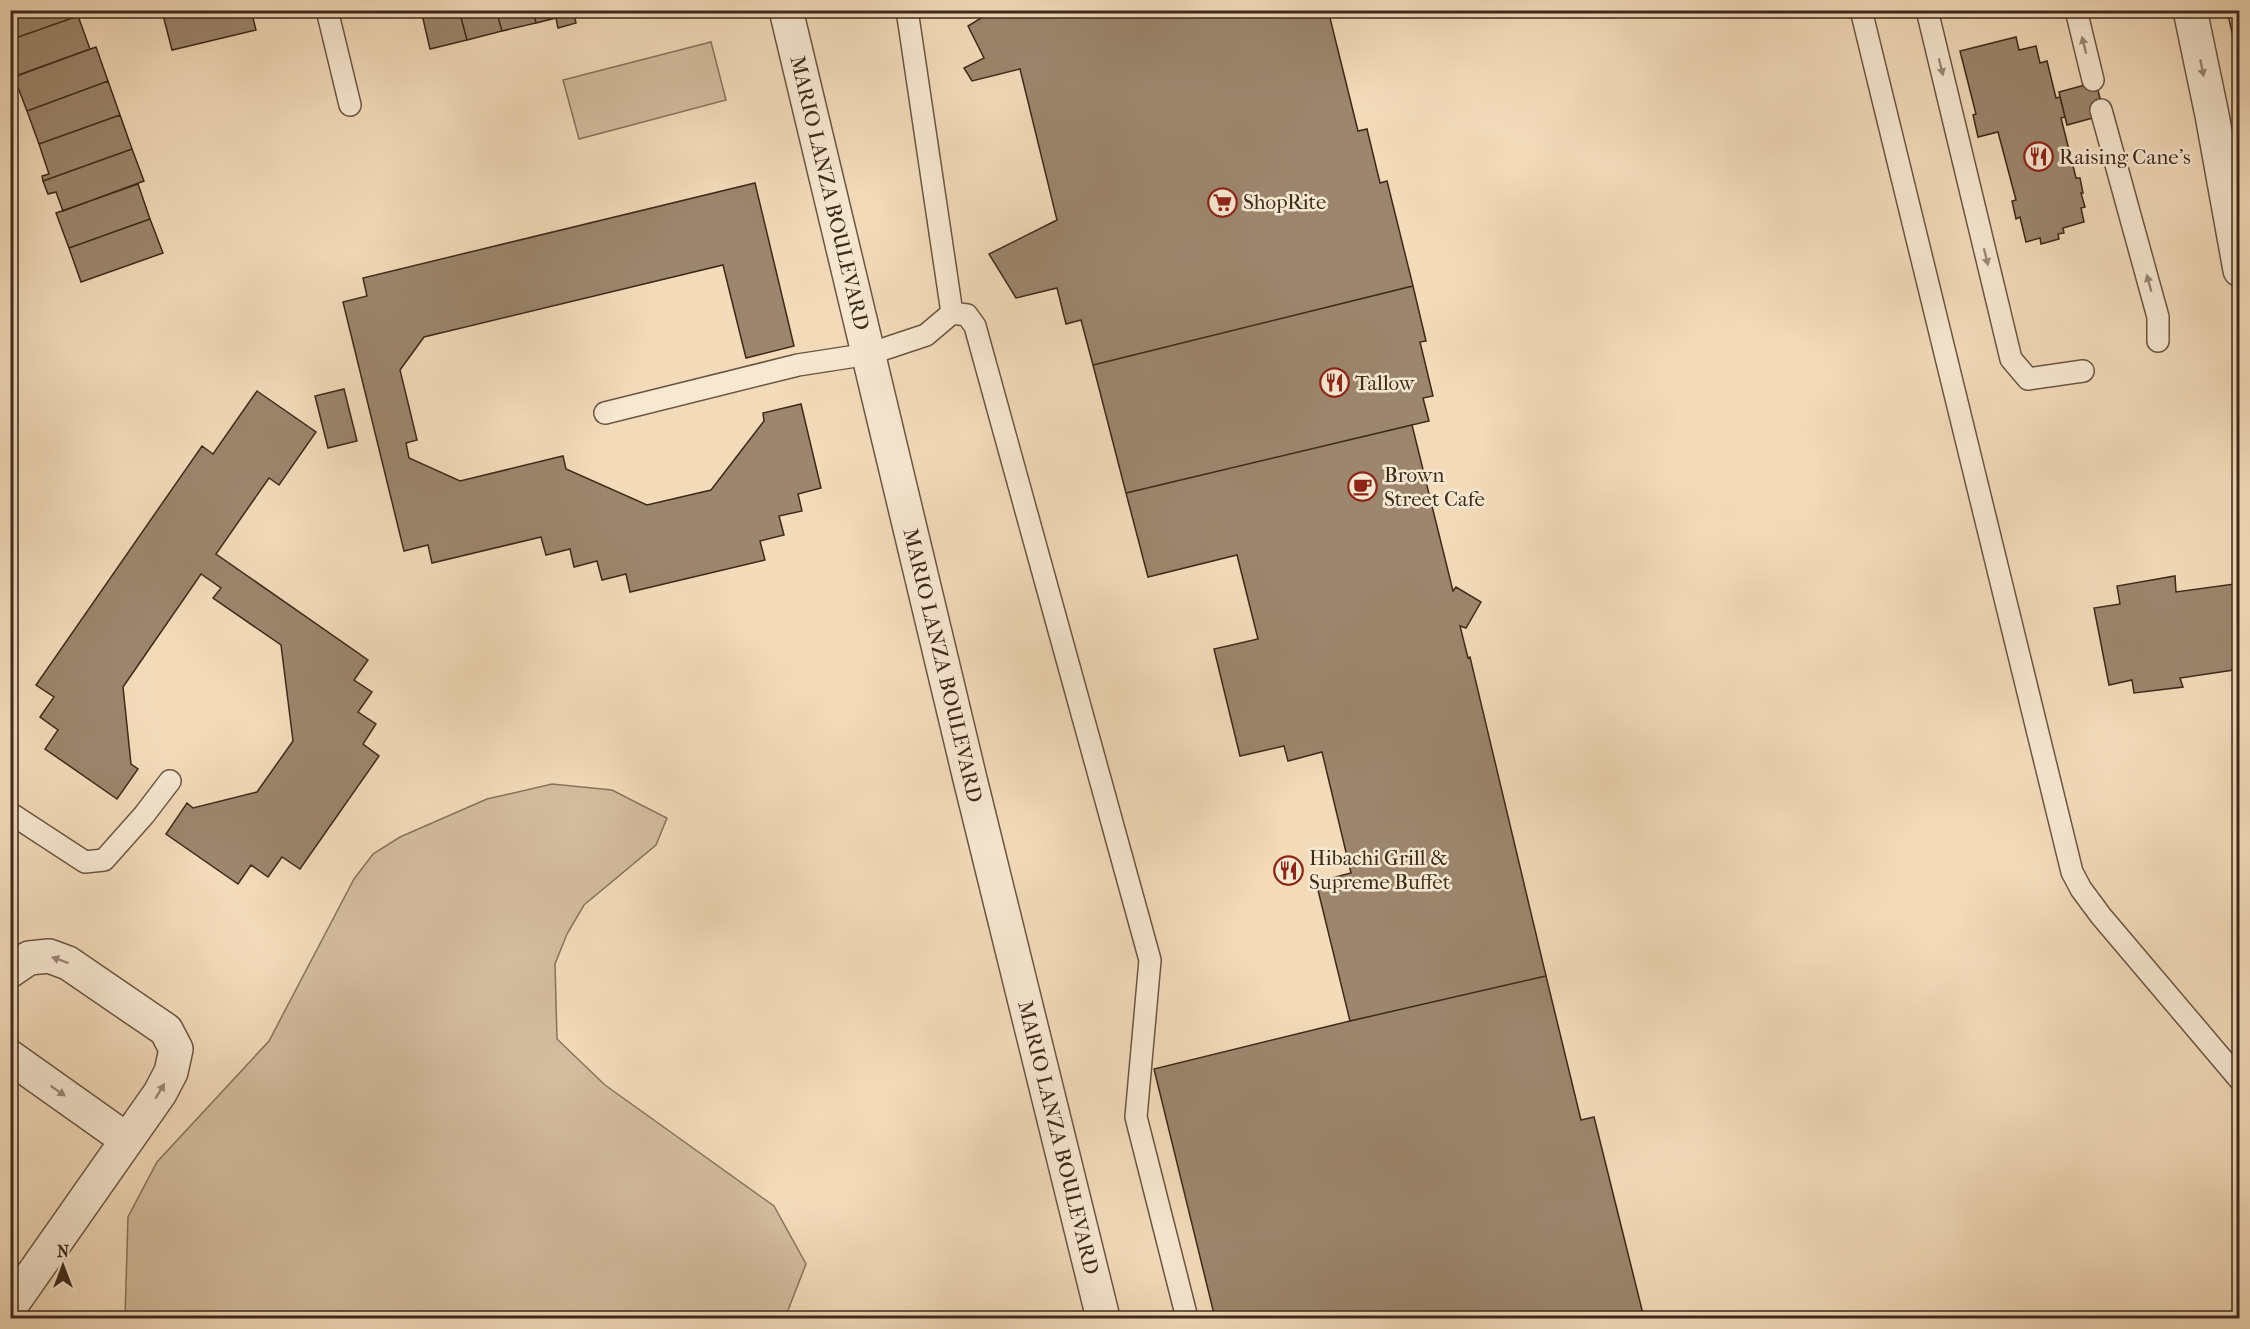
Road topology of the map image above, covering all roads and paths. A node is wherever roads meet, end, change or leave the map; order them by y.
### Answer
1 (327, 10) edge
2 (786, 10) edge
3 (907, 10) edge
4 (1861, 10) edge
5 (1927, 10) edge
6 (2076, 10) edge
7 (2190, 10) edge
8 (2093, 80) dead end
9 (350, 105) dead end
10 (2101, 110) dead end
11 (2240, 270) edge
12 (952, 313) junction
13 (2158, 341) dead end
14 (869, 354) junction
15 (2083, 371) dead end
16 (605, 413) dead end
17 (170, 781) dead end
18 (10, 813) edge
19 (10, 970) edge
20 (10, 1057) edge
21 (2240, 1080) edge
22 (127, 1140) junction
23 (10, 1307) edge
24 (1103, 1318) edge
25 (1187, 1318) edge

1 - 9 lane
2 - 14 street, MARIO LANZA BOULEVARD
3 - 12 lane
4 - 21 lane
5 -> 15 lane
8 -> 6 lane
7 -> 11 street
13 -> 10 lane
12 - 14 lane
12 - 25 lane
14 - 16 lane
14 - 24 street, MARIO LANZA BOULEVARD
17 - 18 lane
22 -> 19 street
20 -> 22 street
22 - 23 street

